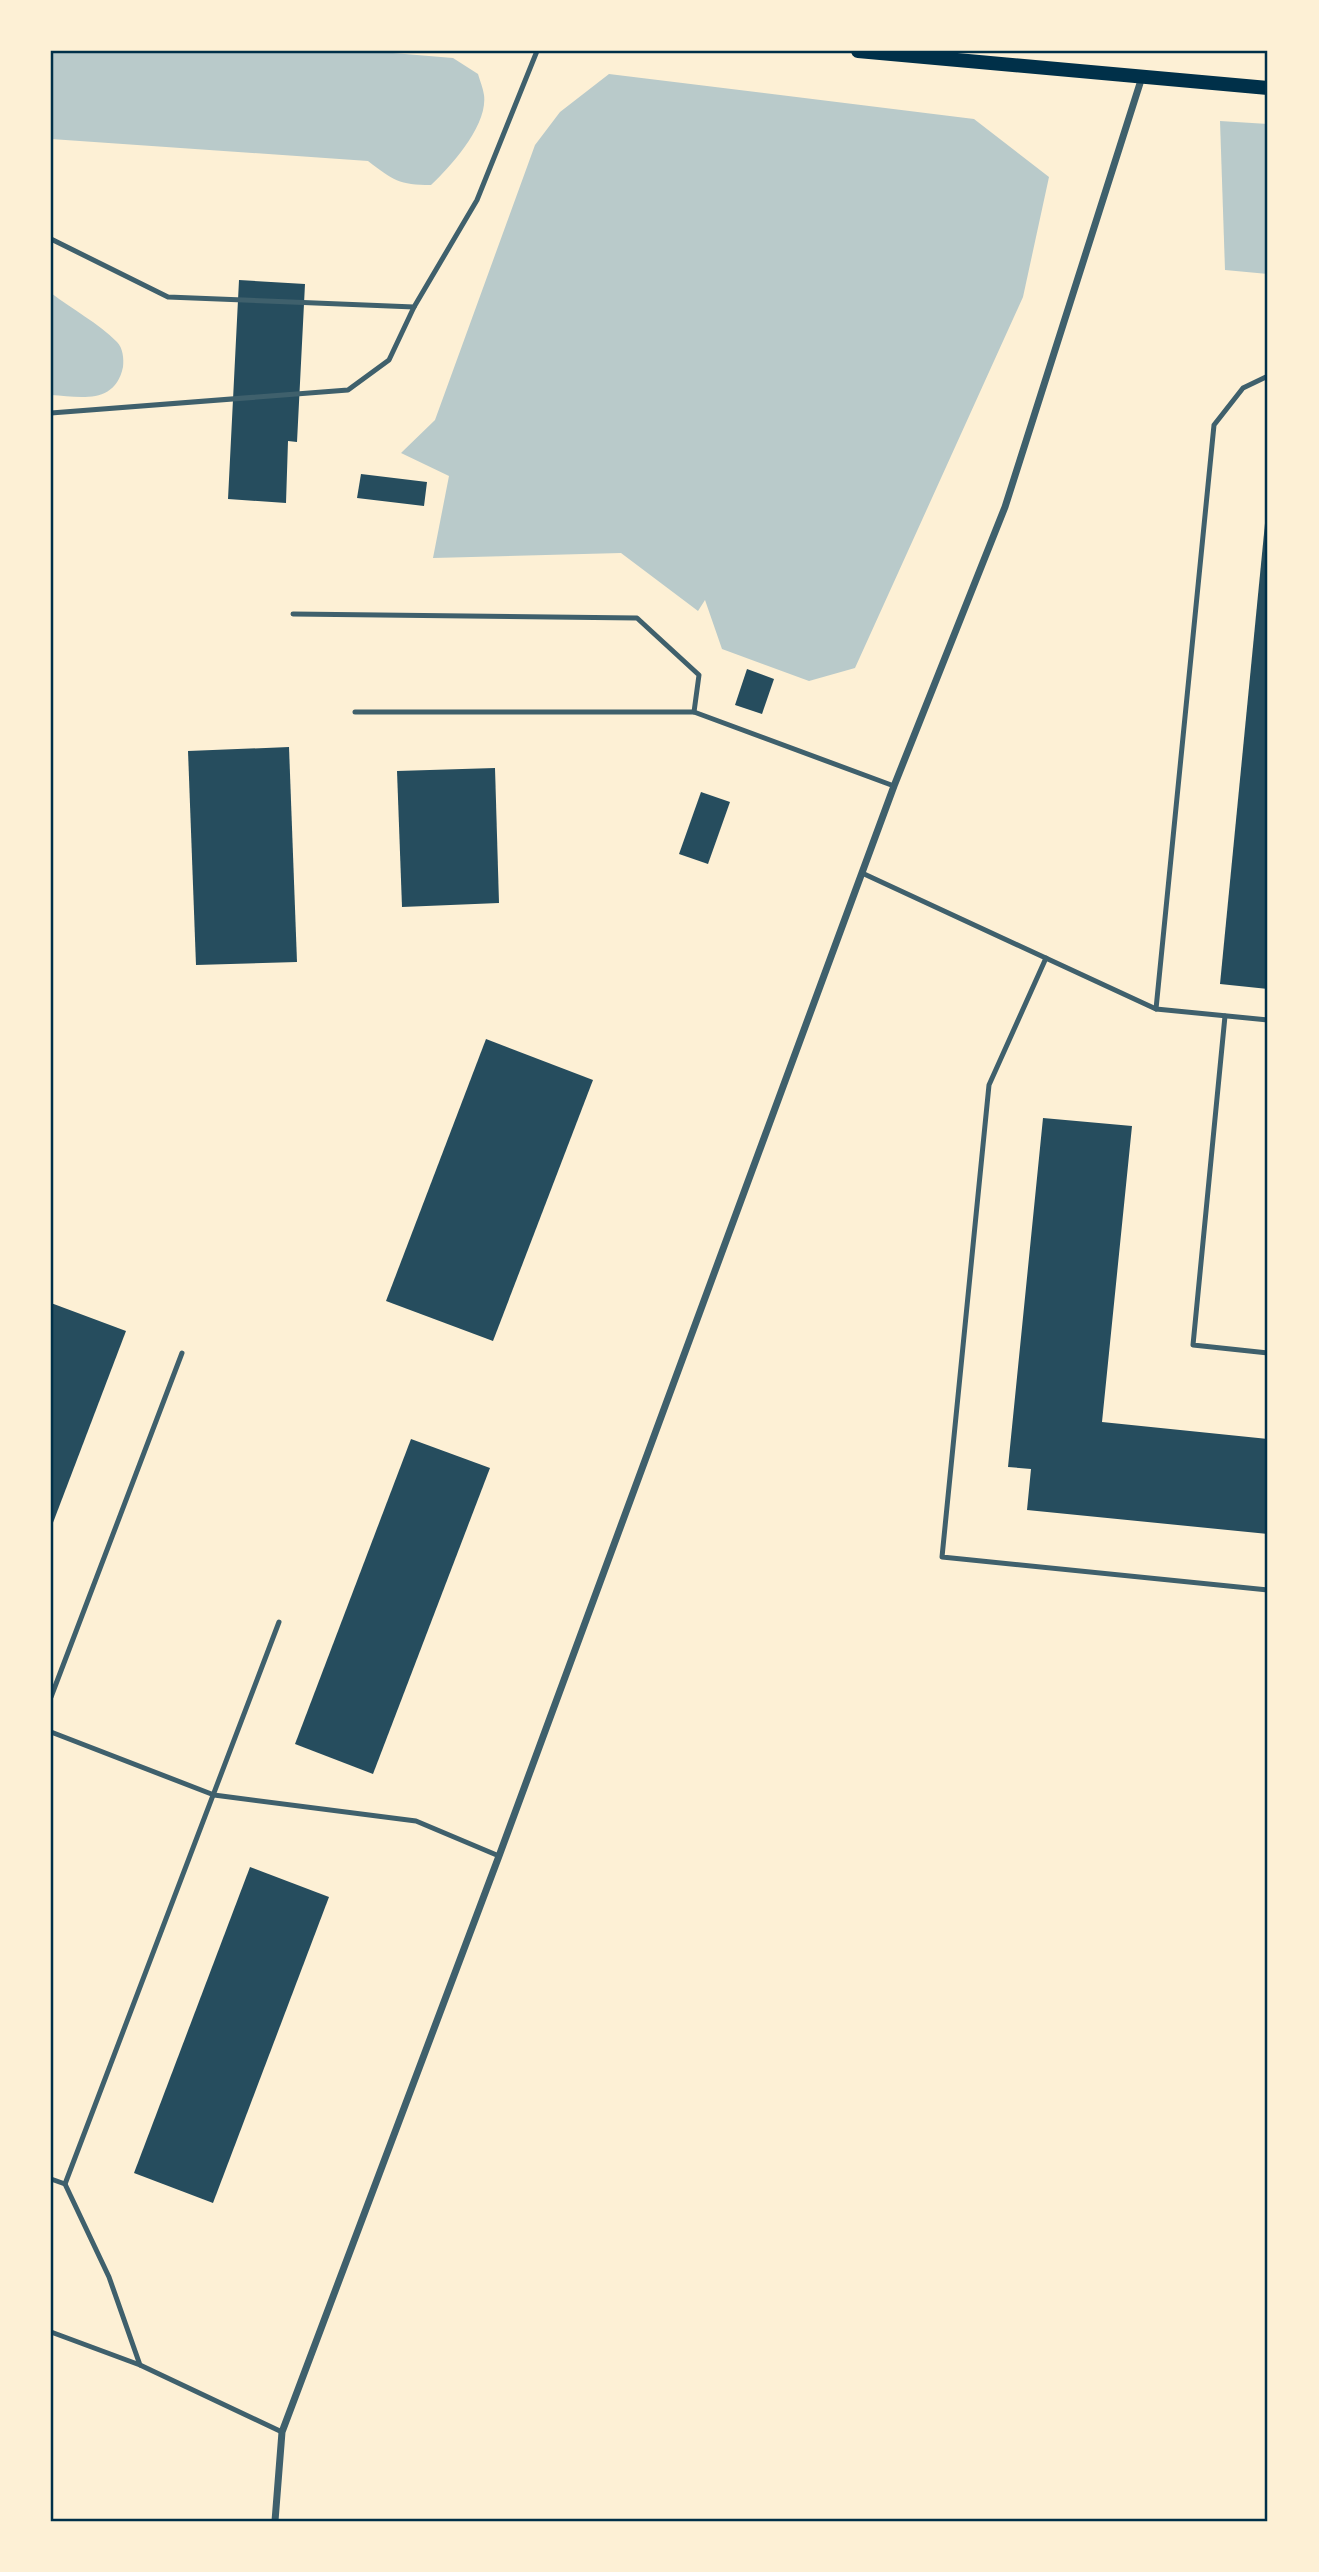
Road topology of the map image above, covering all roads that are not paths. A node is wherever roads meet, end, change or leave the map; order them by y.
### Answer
1 (537, 51) edge
2 (858, 51) edge
3 (1142, 77) junction
4 (1268, 88) edge
5 (51, 239) edge
6 (414, 307) junction
7 (1268, 376) edge
8 (51, 413) edge
9 (293, 614) dead end
10 (355, 712) dead end
11 (694, 712) junction
12 (894, 786) junction
13 (862, 873) junction
14 (1046, 958) junction
15 (1156, 1009) junction
16 (1226, 1016) junction
17 (1268, 1020) edge
18 (182, 1353) dead end
19 (1268, 1353) edge
20 (1268, 1590) edge
21 (279, 1622) dead end
22 (51, 1697) edge
23 (51, 1732) edge
24 (214, 1795) junction
25 (499, 1856) junction
26 (51, 2179) edge
27 (65, 2184) junction
28 (51, 2332) edge
29 (140, 2365) junction
30 (282, 2432) junction
31 (275, 2521) edge

1 - 6 lane
2 - 3 main road
3 - 4 main road
3 - 12 street
5 - 6 lane
6 - 8 lane
7 - 15 lane
9 - 11 lane
10 - 11 lane
11 - 12 lane
12 - 13 street
13 - 14 lane
13 - 25 street
14 - 15 lane
14 - 20 lane
15 - 16 lane
16 - 17 lane
16 - 19 lane
18 - 22 lane
21 - 24 lane
23 - 24 lane
24 - 25 lane
24 - 27 lane
25 - 30 street
26 - 27 lane
27 - 29 lane
28 - 29 lane
29 - 30 lane
30 - 31 street

